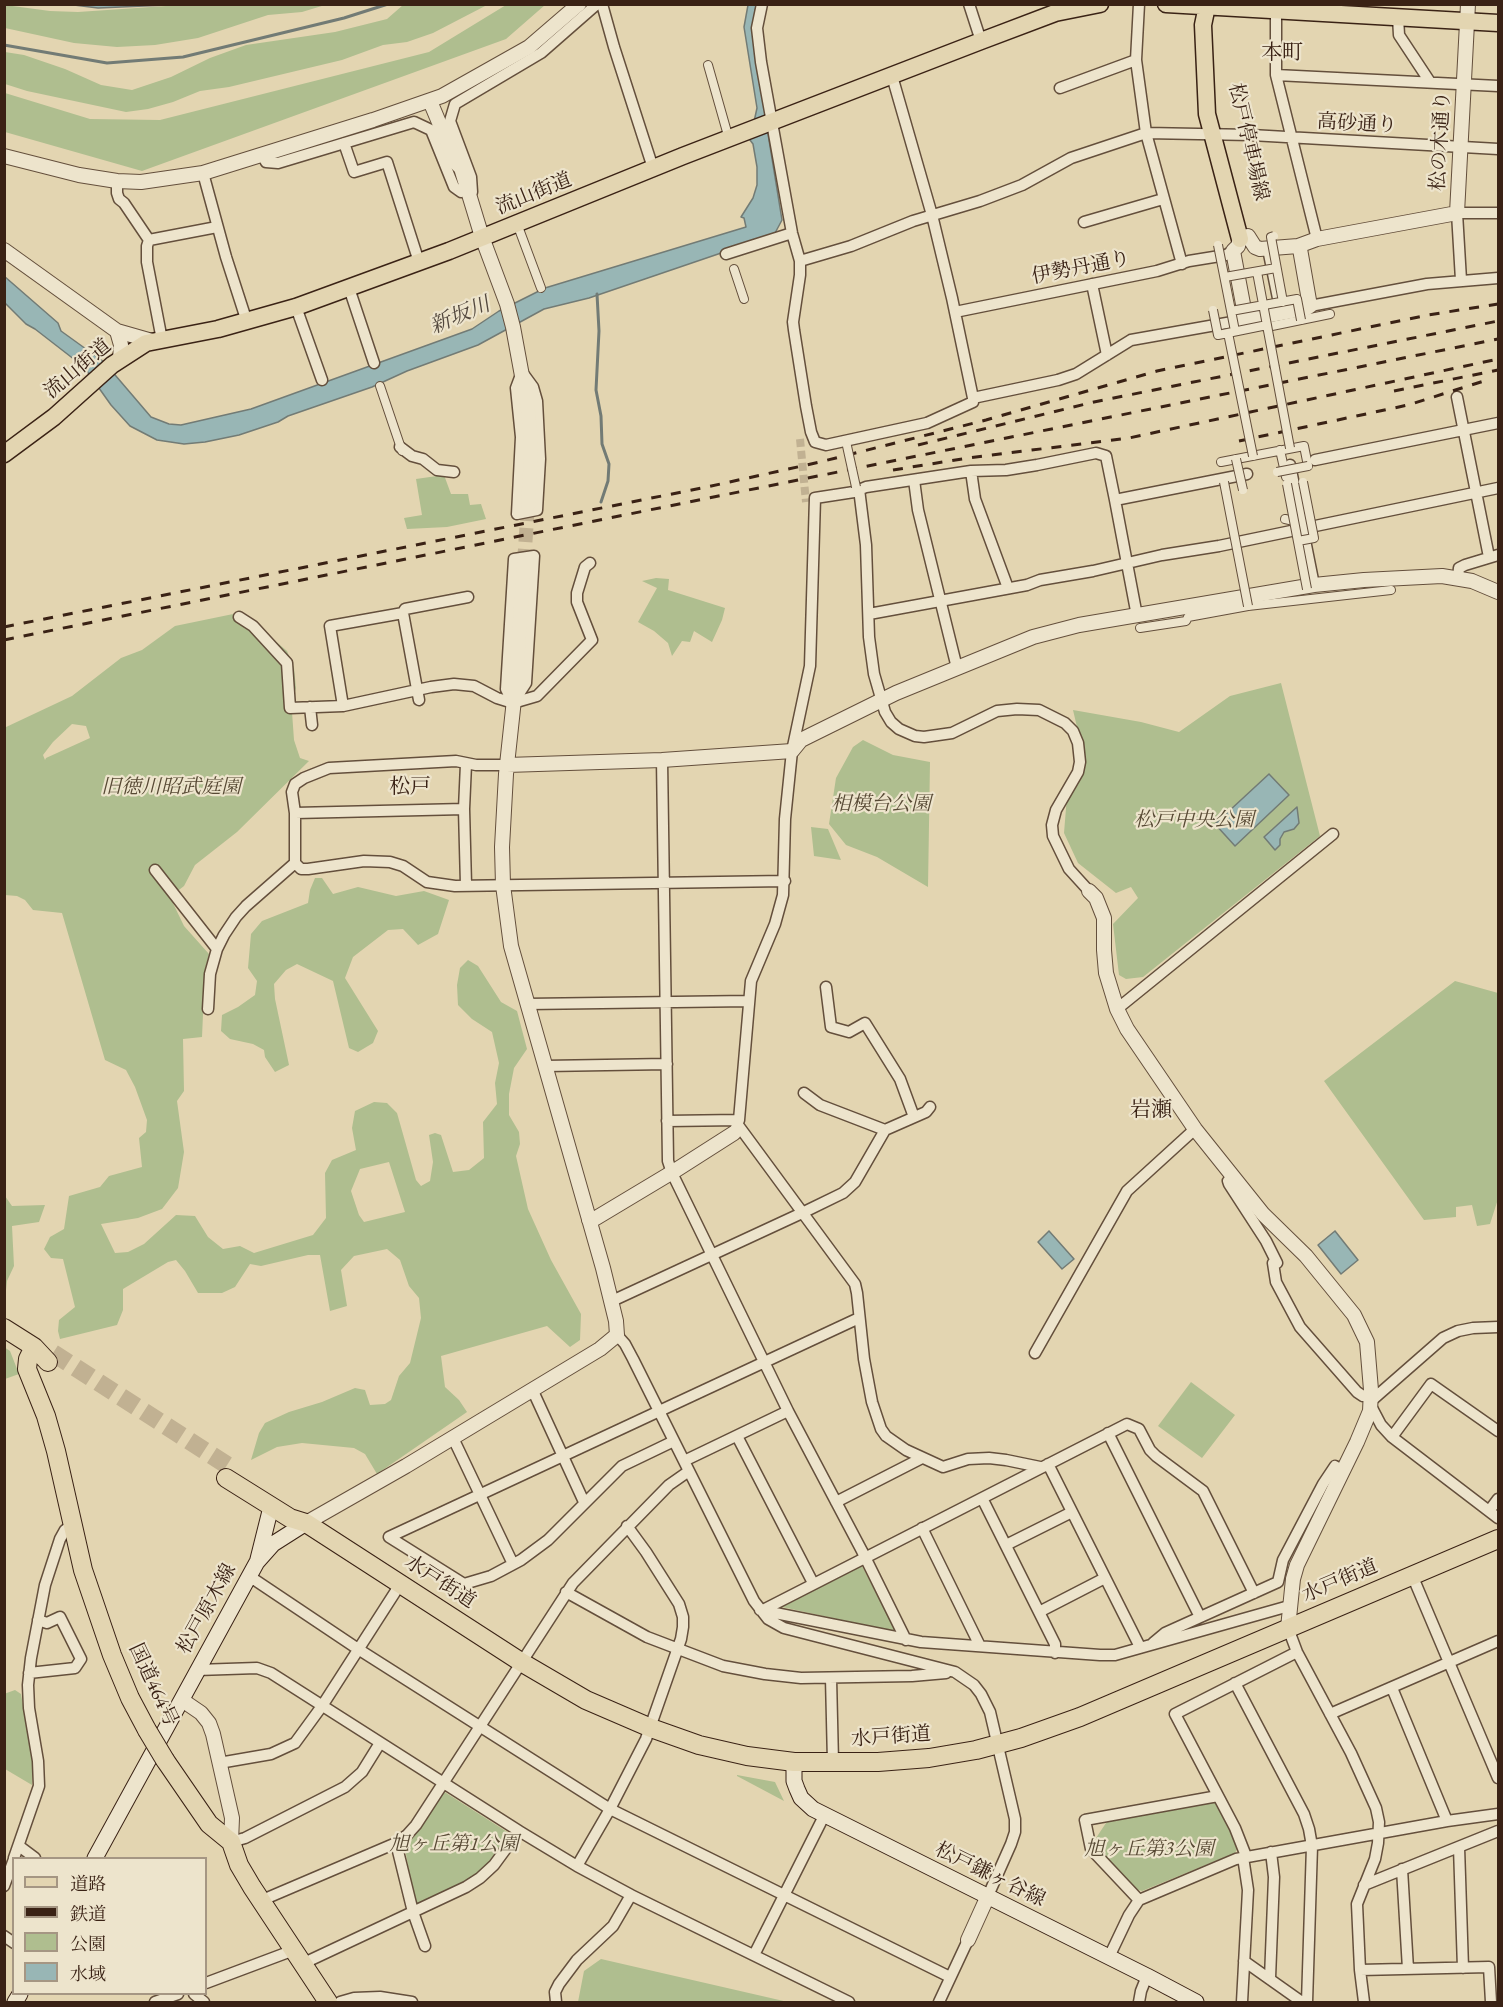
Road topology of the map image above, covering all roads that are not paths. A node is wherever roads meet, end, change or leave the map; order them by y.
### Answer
1 (579, 4) edge
2 (597, 4) edge
3 (602, 4) edge
4 (762, 4) edge
5 (969, 4) edge
6 (1100, 4) edge
7 (1139, 4) edge
8 (1166, 4) edge
9 (1207, 5) edge
10 (1070, 7) edge
11 (1276, 7) edge
12 (1468, 13) edge
13 (1398, 17) junction
14 (1498, 22) edge
15 (981, 41) junction
16 (1136, 60) junction
17 (708, 65) dead end
18 (1276, 75) junction
19 (892, 76) junction
20 (1430, 82) junction
21 (1463, 84) junction
22 (1498, 86) edge
23 (1060, 88) dead end
24 (430, 101) junction
25 (770, 123) junction
26 (1146, 133) junction
27 (1218, 135) junction
28 (1291, 138) junction
29 (729, 139) junction
30 (344, 143) junction
31 (1461, 147) junction
32 (1498, 149) edge
33 (4, 156) edge
34 (263, 156) junction
35 (653, 168) junction
36 (203, 173) junction
37 (117, 181) junction
38 (466, 195) junction
39 (1163, 199) junction
40 (1457, 213) junction
41 (1498, 213) edge
42 (932, 215) junction
43 (1084, 222) dead end
44 (217, 227) junction
45 (519, 229) dead end
46 (792, 233) junction
47 (1274, 236) dead end
48 (482, 237) junction
49 (1317, 239) junction
50 (149, 240) junction
51 (1240, 242) junction
52 (1218, 245) dead end
53 (1298, 246) junction
54 (1268, 249) junction
55 (4, 250) edge
56 (726, 254) dead end
57 (800, 261) junction
58 (419, 262) junction
59 (1182, 264) junction
60 (1276, 268) junction
61 (734, 269) dead end
62 (1257, 272) junction
63 (1225, 278) junction
64 (1498, 278) edge
65 (1461, 280) junction
66 (1092, 284) junction
67 (349, 288) junction
68 (541, 288) dead end
69 (744, 299) dead end
70 (1263, 305) junction
71 (1310, 306) junction
72 (296, 307) junction
73 (1282, 307) junction
74 (1213, 310) dead end
75 (955, 312) junction
76 (1330, 314) dead end
77 (1301, 320) junction
78 (247, 322) junction
79 (1236, 323) junction
80 (1267, 326) junction
81 (117, 331) junction
82 (157, 340) junction
83 (1107, 355) junction
84 (115, 363) junction
85 (374, 363) dead end
86 (522, 372) junction
87 (322, 380) dead end
88 (380, 387) dead end
89 (1457, 397) dead end
90 (973, 398) junction
91 (1498, 423) edge
92 (1464, 431) junction
93 (847, 446) dead end
94 (1290, 448) junction
95 (402, 450) joint
96 (1280, 450) junction
97 (4, 454) edge
98 (1252, 456) junction
99 (1236, 459) junction
100 (1315, 460) dead end
101 (1221, 462) dead end
102 (971, 471) junction
103 (454, 472) dead end
104 (1291, 474) junction
105 (1243, 476) junction
106 (914, 480) junction
107 (857, 488) junction
108 (1498, 488) edge
109 (1243, 489) dead end
110 (1476, 493) junction
111 (1115, 500) junction
112 (528, 505) tunnel mouth
113 (1313, 515) junction
114 (1285, 519) dead end
115 (1299, 524) junction
116 (1294, 544) junction
117 (1494, 556) edge
118 (1128, 562) junction
119 (524, 563) tunnel mouth
120 (590, 563) dead end
121 (1458, 578) junction
122 (1008, 588) junction
123 (1391, 590) dead end
124 (1498, 592) edge
125 (1309, 594) junction
126 (468, 597) dead end
127 (940, 601) junction
128 (1248, 606) junction
129 (403, 613) junction
130 (869, 614) junction
131 (239, 617) dead end
132 (1138, 622) junction
133 (957, 668) junction
134 (418, 695) junction
135 (881, 700) junction
136 (513, 703) junction
137 (343, 705) junction
138 (310, 707) junction
139 (312, 725) dead end
140 (792, 751) junction
141 (662, 760) junction
142 (466, 764) junction
143 (507, 765) junction
144 (464, 808) junction
145 (296, 813) junction
146 (1334, 834) dead end
147 (295, 863) junction
148 (155, 870) dead end
149 (784, 881) junction
150 (664, 882) junction
151 (466, 885) junction
152 (503, 885) junction
153 (1089, 891) joint
154 (217, 949) junction
155 (826, 987) dead end
156 (749, 1001) junction
157 (666, 1002) junction
158 (527, 1004) junction
159 (208, 1009) dead end
160 (1117, 1009) junction
161 (667, 1064) junction
162 (544, 1066) junction
163 (804, 1093) dead end
164 (930, 1107) dead end
165 (914, 1118) junction
166 (667, 1121) junction
167 (737, 1126) junction
168 (1195, 1129) junction
169 (885, 1130) junction
170 (672, 1173) junction
171 (1233, 1176) junction
172 (802, 1213) junction
173 (589, 1220) junction
174 (712, 1255) junction
175 (612, 1301) junction
176 (859, 1318) junction
177 (4, 1328) edge
178 (1498, 1328) edge
179 (617, 1335) junction
180 (34, 1347) junction
181 (1035, 1353) dead end
182 (51, 1358) tunnel mouth
183 (764, 1362) junction
184 (532, 1389) junction
185 (1371, 1401) junction
186 (659, 1411) junction
187 (788, 1411) junction
188 (1498, 1431) edge
189 (1108, 1433) junction
190 (737, 1436) junction
191 (1392, 1437) junction
192 (453, 1438) junction
193 (674, 1441) junction
194 (564, 1456) junction
195 (922, 1458) junction
196 (686, 1466) junction
197 (1044, 1466) junction
198 (1344, 1471) junction
199 (481, 1494) junction
200 (982, 1498) junction
201 (1498, 1499) edge
202 (585, 1502) junction
203 (836, 1502) junction
204 (271, 1507) junction
205 (1489, 1511) junction
206 (1072, 1512) junction
207 (1498, 1518) edge
208 (306, 1523) junction
209 (72, 1525) junction
210 (627, 1526) junction
211 (922, 1528) junction
212 (1498, 1539) edge
213 (1006, 1545) junction
214 (865, 1557) junction
215 (257, 1562) junction
216 (513, 1564) junction
217 (1412, 1575) junction
218 (249, 1576) junction
219 (1105, 1578) junction
220 (401, 1583) junction
221 (813, 1583) junction
222 (566, 1592) junction
223 (1254, 1593) junction
224 (1289, 1606) junction
225 (761, 1610) junction
226 (1039, 1612) junction
227 (1200, 1617) junction
228 (38, 1620) junction
229 (1288, 1628) junction
230 (906, 1640) junction
231 (1498, 1641) edge
232 (980, 1646) junction
233 (1145, 1646) junction
234 (358, 1649) junction
235 (678, 1650) junction
236 (1297, 1652) junction
237 (1055, 1653) junction
238 (521, 1662) junction
239 (1449, 1663) junction
240 (197, 1670) junction
241 (955, 1672) junction
242 (29, 1673) junction
243 (831, 1678) junction
244 (1235, 1683) junction
245 (1392, 1688) junction
246 (182, 1700) junction
247 (322, 1706) junction
248 (1330, 1714) junction
249 (480, 1726) junction
250 (651, 1728) junction
251 (380, 1743) junction
252 (997, 1745) junction
253 (794, 1762) junction
254 (833, 1762) junction
255 (219, 1763) junction
256 (1498, 1778) edge
257 (443, 1783) junction
258 (1218, 1796) junction
259 (610, 1809) junction
260 (1498, 1814) edge
261 (824, 1816) junction
262 (1447, 1821) junction
263 (519, 1831) junction
264 (1498, 1831) edge
265 (1379, 1833) junction
266 (20, 1842) junction
267 (231, 1842) junction
268 (396, 1843) junction
269 (1312, 1846) junction
270 (1459, 1847) junction
271 (1271, 1852) junction
272 (12, 1857) edge
273 (34, 1857) edge
274 (96, 1857) edge
275 (1244, 1857) junction
276 (11, 1860) edge
277 (577, 1866) junction
278 (1402, 1869) junction
279 (1364, 1885) junction
280 (4, 1886) edge
281 (631, 1895) junction
282 (784, 1895) junction
283 (987, 1898) junction
284 (1139, 1900) junction
285 (260, 1901) junction
286 (413, 1912) junction
287 (968, 1940) joint
288 (425, 1946) dead end
289 (754, 1955) junction
290 (298, 1957) junction
291 (1109, 1957) junction
292 (1244, 1961) junction
293 (1463, 1968) junction
294 (1408, 1969) junction
295 (1360, 1970) junction
296 (1147, 1976) junction
297 (950, 1977) junction
298 (1269, 1978) junction
299 (207, 1983) edge
300 (175, 1995) edge
301 (1493, 1999) edge
302 (155, 2002) edge
303 (328, 2002) edge
304 (340, 2002) edge
305 (412, 2002) edge
306 (556, 2002) edge
307 (849, 2002) edge
308 (939, 2002) edge
309 (1139, 2002) edge
310 (1196, 2002) edge
311 (1242, 2002) edge
312 (1302, 2002) edge
313 (1307, 2002) edge
314 (1364, 2002) edge

1 - 24 street
2 - 38 street
3 - 35 street
4 - 25 street
5 - 15 street
6 - 10 main road, 流山街道
7 - 16 street
8 - 9 main road
9 - 11 main road
9 - 27 main road, 松戸停車場線
10 - 15 main road, 流山街道
11 - 13 main road
11 - 18 street
12 - 13 main road
12 - 14 main road
12 - 21 street, 松の木通り
13 - 20 street
15 - 19 main road, 流山街道
16 - 23 street
16 - 26 street
17 - 29 street
18 - 20 street
18 - 28 street
19 - 25 main road, 流山街道
19 - 42 street
20 - 21 street
21 - 22 street
21 - 31 street, 松の木通り
24 - 34 street
24 - 38 street
25 - 29 main road, 流山街道
25 - 46 street
26 - 27 street, 高砂通り
26 - 39 street
26 - 42 street
27 - 28 street, 高砂通り
27 - 51 main road, 松戸停車場線
28 - 31 street, 高砂通り
28 - 49 street
29 - 35 main road, 流山街道
30 - 34 street
30 - 38 street
30 - 58 street
31 - 32 street, 高砂通り
31 - 40 street, 松の木通り
33 - 37 street
34 - 36 street
35 - 48 main road, 流山街道
36 - 37 street
36 - 44 street
37 - 50 street
38 - 48 street
39 - 43 street
39 - 59 street
40 - 41 street
40 - 49 street
40 - 65 street, 松の木通り
42 - 57 street
42 - 75 street
44 - 50 street
44 - 78 street
45 - 68 street
46 - 56 street
46 - 57 street
47 - 60 street, bridge
48 - 58 main road, 流山街道
48 - 86 street
49 - 53 street
50 - 82 street
51 - 54 street
51 - 59 street, 伊勢丹通り
51 - 79 street
52 - 63 street, bridge
53 - 54 street
53 - 71 street
54 - 73 street
55 - 81 street
57 - 90 street
58 - 67 main road, 流山街道
59 - 66 street, 伊勢丹通り
60 - 62 street, bridge
60 - 73 street, bridge
61 - 69 street
62 - 63 street, bridge
62 - 70 street, bridge
63 - 79 street, bridge
64 - 65 street
65 - 71 street
66 - 75 street, 伊勢丹通り
66 - 83 street
67 - 72 main road, 流山街道
67 - 85 street
70 - 73 street, bridge
70 - 79 street, bridge
70 - 80 street, bridge
71 - 73 street
72 - 78 main road, 流山街道
72 - 87 street
73 - 77 street, bridge
73 - 79 street
74 - 79 street, bridge
75 - 90 street
76 - 77 street
77 - 80 street
78 - 82 main road, 流山街道
79 - 80 street, bridge
79 - 83 street
79 - 98 street, bridge
80 - 94 street, bridge
81 - 82 street
81 - 84 street
82 - 84 main road, 流山街道
83 - 90 street
84 - 97 main road, 流山街道
86 - 86 street
86 - 112 street
88 - 95 street
89 - 92 street
91 - 92 street
92 - 100 street
92 - 110 street
93 - 107 street, bridge
94 - 96 street
94 - 104 street, bridge
95 - 103 street
96 - 98 street
96 - 104 street
98 - 99 street
99 - 101 street
99 - 105 street, bridge
102 - 106 street
102 - 111 street
102 - 122 street
104 - 113 street, bridge
104 - 115 street
104 - 115 street, bridge
105 - 109 street, bridge
105 - 111 street
105 - 128 street, bridge
106 - 107 street
106 - 127 street
107 - 130 street
107 - 140 street
108 - 110 street
110 - 115 street
110 - 117 street
111 - 118 street
113 - 115 street, bridge
113 - 116 street, bridge
114 - 115 street, bridge
115 - 116 street, bridge
115 - 118 street
115 - 125 street
116 - 125 street, bridge
117 - 121 street
118 - 122 street
118 - 132 street
119 - 136 street
120 - 136 street
121 - 124 street
121 - 125 street
122 - 127 street
123 - 125 street
125 - 128 street
125 - 132 street
126 - 129 street
127 - 130 street
127 - 133 street
128 - 132 street
129 - 134 street
129 - 137 street
130 - 135 street
131 - 138 street
132 - 133 street
133 - 135 street
134 - 136 street
134 - 137 street
135 - 140 street
135 - 153 street
136 - 136 street
136 - 143 street
137 - 138 street
138 - 139 street
140 - 141 street
140 - 149 street
141 - 143 street
141 - 150 street
142 - 143 street
142 - 144 street
142 - 145 street
143 - 152 street
144 - 145 street
144 - 151 street
145 - 147 street
146 - 160 street
147 - 151 street
147 - 154 street
148 - 154 street
149 - 150 street
149 - 156 street
150 - 152 street
150 - 157 street
151 - 152 street
152 - 158 street
153 - 160 street
154 - 159 street
155 - 165 street
156 - 157 street
156 - 167 street
157 - 158 street
157 - 161 street
158 - 162 street
160 - 168 street
161 - 162 street
161 - 166 street
162 - 173 street
163 - 169 street
164 - 165 street
165 - 169 street
166 - 167 street
166 - 170 street
167 - 170 street
167 - 172 street
168 - 171 street
168 - 181 street
169 - 172 street
170 - 173 street
170 - 174 street
171 - 185 street
171 - 185 street
172 - 174 street
172 - 176 street
173 - 175 street
174 - 175 street
174 - 183 street
175 - 179 street
176 - 183 street
176 - 195 street
177 - 180 highway
178 - 185 street
179 - 184 street
179 - 186 street
180 - 182 highway
180 - 209 highway, 国道464号
183 - 186 street
183 - 187 street
184 - 192 street
184 - 194 street
185 - 191 street
185 - 198 street
186 - 193 street
186 - 194 street
187 - 190 street
187 - 203 street
188 - 191 street
189 - 197 street
189 - 223 street
189 - 227 street
190 - 196 street
190 - 221 street
191 - 205 street
192 - 199 street
192 - 208 street
193 - 196 street
193 - 202 street
194 - 199 street
194 - 202 street
195 - 197 street
195 - 203 street
196 - 210 street
196 - 225 street
197 - 200 street
197 - 206 street
198 - 223 street
198 - 224 street
199 - 216 street
199 - 216 street
200 - 211 street
200 - 213 street
201 - 205 street
202 - 216 street
203 - 214 street
204 - 208 highway, 水戸街道
204 - 208 highway, 水戸街道
204 - 215 main road
205 - 207 street
206 - 213 street
206 - 219 street
208 - 215 main road, 松戸原木線
208 - 220 highway, 水戸街道
209 - 228 street
209 - 267 highway, 国道464号, bridge
210 - 222 street
210 - 235 street
211 - 214 street
211 - 232 street
212 - 217 highway, 水戸街道
213 - 226 street
214 - 221 street
214 - 230 street
215 - 218 main road, 松戸原木線
217 - 229 highway, 水戸街道
217 - 239 street
218 - 234 street
218 - 240 main road, 松戸原木線
219 - 226 street
219 - 233 street
220 - 234 street
220 - 238 highway, 水戸街道
221 - 225 street
222 - 235 street
222 - 238 street
223 - 227 street
224 - 229 street
224 - 233 street
225 - 230 street
225 - 241 street
226 - 237 street
227 - 233 street
228 - 242 street
228 - 242 street
229 - 236 street
229 - 252 highway, 水戸街道
230 - 232 street
231 - 239 street
232 - 237 street
233 - 237 street
234 - 247 street
234 - 249 street
235 - 243 street
235 - 250 street
236 - 244 street
236 - 248 street
238 - 249 street
238 - 250 highway, 水戸街道
239 - 245 street
239 - 256 street
240 - 246 main road, 松戸原木線
240 - 247 street
241 - 243 street
241 - 252 street
242 - 266 street
243 - 254 street
244 - 258 street
244 - 269 street
245 - 248 street
245 - 262 street
246 - 255 street
246 - 274 main road, 松戸原木線
247 - 251 street
247 - 255 street
248 - 265 street
249 - 257 street
249 - 259 street
250 - 253 highway, 水戸街道
250 - 259 street
251 - 257 street
251 - 267 street
252 - 254 highway, 水戸街道
252 - 283 street
253 - 254 highway, 水戸街道
253 - 261 main road, 松戸鎌ヶ谷線
255 - 267 street
257 - 263 street
257 - 268 street
258 - 275 street
258 - 284 street
259 - 277 street
259 - 282 street
260 - 262 street
261 - 282 street
261 - 283 main road, 松戸鎌ヶ谷線
262 - 265 street
263 - 277 street
263 - 286 street
264 - 270 street
265 - 269 street
265 - 279 street
266 - 272 street
266 - 273 street
267 - 285 highway, 国道464号
268 - 285 street
268 - 286 street
269 - 271 street
269 - 313 street
270 - 278 street
270 - 293 street
271 - 275 street
271 - 298 street
275 - 284 street
275 - 292 street
276 - 280 street
277 - 281 street
278 - 279 street
278 - 294 street
279 - 295 street
281 - 289 street
281 - 306 street
282 - 289 street
282 - 297 street
283 - 287 street
283 - 291 main road, 松戸鎌ヶ谷線
284 - 291 street
285 - 290 highway, 国道464号
286 - 288 street
286 - 290 street
287 - 297 street
289 - 307 street
290 - 299 street
290 - 303 highway, 国道464号
291 - 296 main road, 松戸鎌ヶ谷線
292 - 298 street
292 - 311 street
293 - 294 street
293 - 301 street
294 - 295 street
295 - 314 street
296 - 309 street
296 - 310 main road, 松戸鎌ヶ谷線
297 - 308 street
298 - 312 street
300 - 302 street
304 - 305 street

